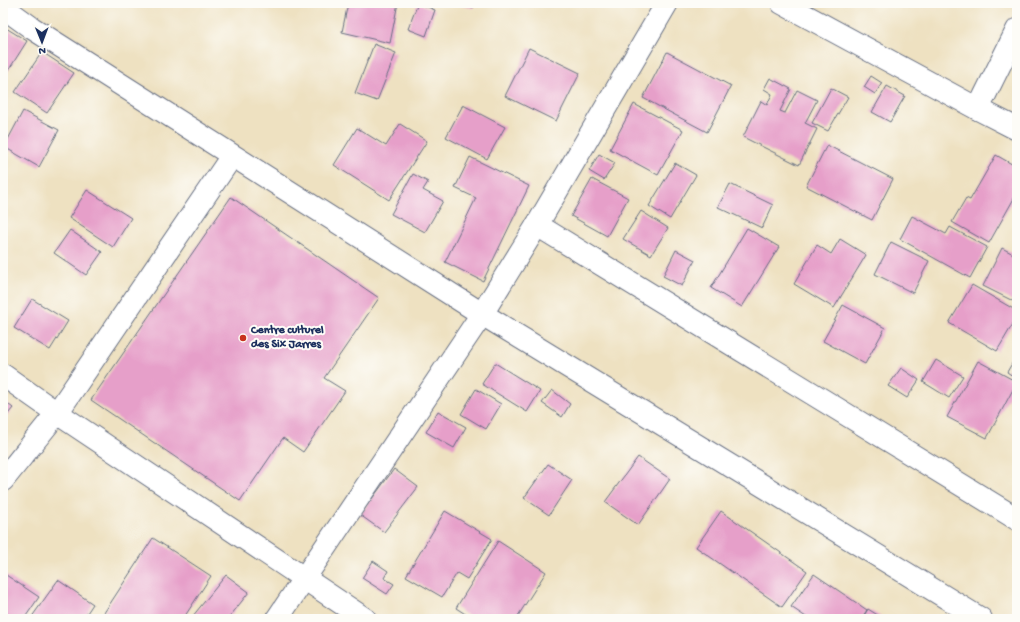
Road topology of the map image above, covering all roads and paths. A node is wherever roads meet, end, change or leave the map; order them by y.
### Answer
1 (667, 3) edge
2 (782, 3) edge
3 (3, 7) edge
4 (1017, 30) edge
5 (978, 109) junction
6 (1017, 129) edge
7 (232, 156) junction
8 (537, 225) junction
9 (482, 314) junction
10 (3, 376) edge
11 (57, 413) junction
12 (3, 480) edge
13 (1017, 519) edge
14 (305, 578) junction
15 (277, 619) edge
16 (365, 619) edge
17 (981, 619) edge

1 - 8 street
2 - 5 street
3 - 7 street
4 - 5 street
5 - 6 street
7 - 9 street
7 - 11 street
8 - 9 street
8 - 13 street
9 - 14 street
9 - 17 street
10 - 11 street
11 - 12 street
11 - 14 street
14 - 15 street
14 - 16 street

